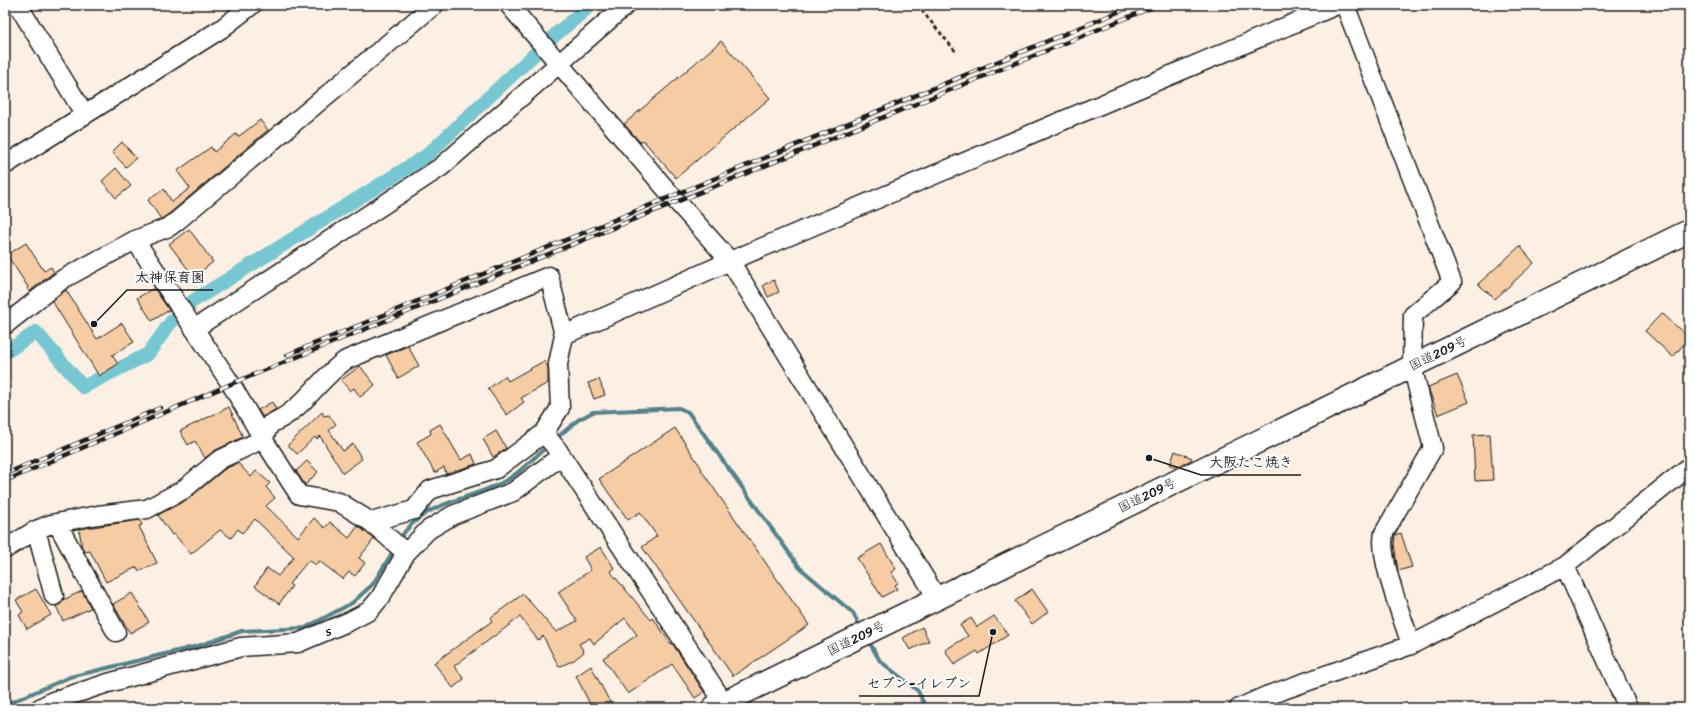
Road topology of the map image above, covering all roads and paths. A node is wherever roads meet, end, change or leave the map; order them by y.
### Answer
1 (18, 5) edge
2 (252, 5) edge
3 (434, 5) edge
4 (509, 5) edge
5 (626, 5) edge
6 (917, 5) edge
7 (1337, 5) edge
8 (1344, 5) edge
9 (957, 53) dead end
10 (560, 64) junction
11 (85, 115) junction
12 (5, 165) edge
13 (1689, 231) edge
14 (134, 240) junction
15 (730, 261) junction
16 (6, 323) edge
17 (194, 329) junction
18 (564, 335) junction
19 (1412, 366) junction
20 (263, 439) junction
21 (553, 444) junction
22 (1689, 467) edge
23 (370, 522) junction
24 (57, 523) junction
25 (36, 530) junction
26 (5, 549) edge
27 (406, 553) junction
28 (1565, 566) junction
29 (54, 596) dead end
30 (936, 598) junction
31 (116, 632) dead end
32 (1411, 644) junction
33 (1268, 702) edge
34 (718, 707) edge
35 (40, 708) edge
36 (1239, 708) edge
37 (1628, 708) edge

1 - 11 street
2 - 11 street
3 - 14 street
4 - 10 street
5 - 10 street
6 - 9 path
7 - 15 street
8 - 19 street
10 - 15 street
10 - 17 street
11 - 12 street
13 - 19 highway, 国道209号
14 - 16 street
14 - 17 street
15 - 18 street
15 - 30 street
17 - 20 street
18 - 20 street
18 - 21 street
19 - 30 highway, 国道209号
19 - 32 street
20 - 23 street
20 - 24 street
21 - 23 street
21 - 27 street, s
21 - 34 street
22 - 28 street
23 - 27 street
24 - 25 street
24 - 31 street
25 - 26 street
25 - 29 street
27 - 35 street, s
28 - 32 street
28 - 37 street
30 - 34 highway, 国道209号
32 - 33 street
33 - 36 street

